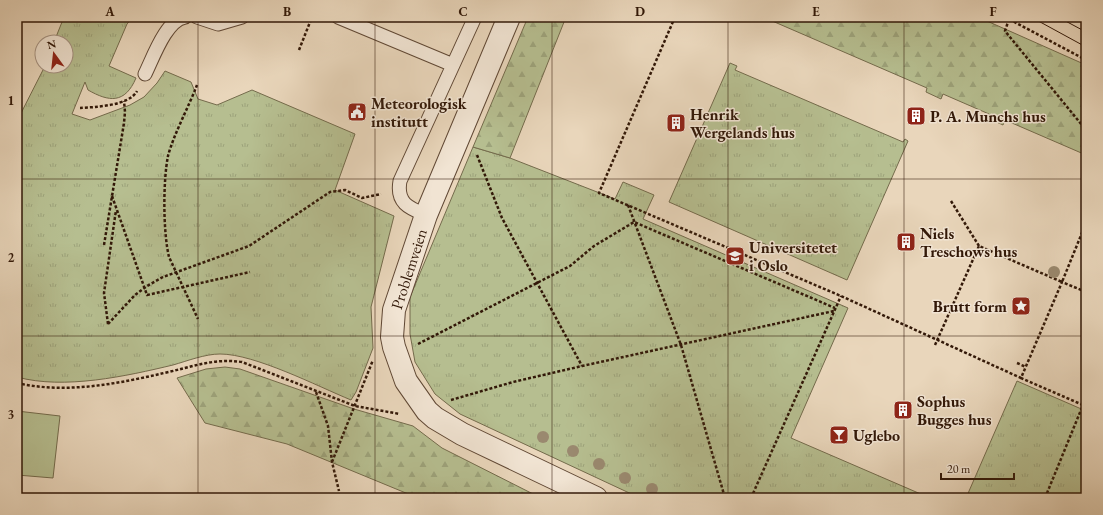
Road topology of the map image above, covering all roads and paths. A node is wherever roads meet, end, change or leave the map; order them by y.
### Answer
1 (184, 17) edge
2 (197, 17) edge
3 (242, 17) edge
4 (312, 17) edge
5 (338, 17) edge
6 (475, 17) edge
7 (509, 17) edge
8 (675, 17) edge
9 (1005, 17) edge
10 (1009, 19) junction
11 (299, 50) dead end
12 (1086, 60) edge
13 (452, 66) junction
14 (145, 74) joint
15 (197, 85) dead end
16 (124, 101) junction
17 (80, 108) dead end
18 (1086, 130) edge
19 (477, 154) dead end
20 (398, 191) junction
21 (112, 196) junction
22 (952, 201) dead end
23 (627, 204) junction
24 (116, 208) junction
25 (426, 215) junction
26 (634, 222) junction
27 (1086, 223) edge
28 (104, 245) dead end
29 (979, 246) junction
30 (250, 272) dead end
31 (176, 273) junction
32 (1062, 282) junction
33 (537, 283) junction
34 (182, 286) junction
35 (144, 287) junction
36 (1086, 287) edge
37 (1085, 292) edge
38 (841, 296) junction
39 (834, 310) junction
40 (198, 319) dead end
41 (938, 340) junction
42 (681, 345) junction
43 (935, 345) dead end
44 (394, 347) junction
45 (375, 357) dead end
46 (1017, 363) dead end
47 (582, 366) junction
48 (1026, 367) junction
49 (1021, 378) junction
50 (17, 383) edge
51 (316, 391) junction
52 (1086, 397) edge
53 (423, 405) junction
54 (1084, 405) edge
55 (355, 406) junction
56 (402, 414) dead end
57 (332, 462) junction
58 (338, 491) dead end
59 (596, 498) edge
60 (725, 498) edge
61 (751, 498) edge
62 (1045, 498) edge

1 - 14 lane
2 - 3 lane
4 - 11 path
5 - 13 lane
6 - 13 lane
7 - 25 street, Problemveien
8 - 23 path
9 - 10 path
10 - 12 path
10 - 18 path
13 - 20 lane
14 - 16 path
15 - 31 path
16 - 17 path
16 - 21 path
19 - 33 path
20 - 25 lane
20 - 31 path
21 - 24 path
21 - 28 path
22 - 29 path
23 - 26 path
23 - 38 path
24 - 35 path
24 - 35 path
25 - 44 street, Problemveien
26 - 33 path
26 - 39 path
26 - 42 path
27 - 32 path
29 - 32 path
29 - 41 path
30 - 34 path
31 - 34 path
31 - 35 path
32 - 37 path
32 - 48 path
33 - 44 path
33 - 47 path
34 - 35 path
34 - 40 path
36 - 37 path
38 - 39 path
38 - 41 path
39 - 42 path
39 - 61 path
41 - 43 path
41 - 49 path
42 - 47 path
42 - 60 path
44 - 53 street, Problemveien
45 - 55 path
46 - 48 path
47 - 53 path
48 - 49 path
49 - 54 path
50 - 51 path
51 - 55 path
51 - 57 path
52 - 54 path
53 - 59 street, Problemveien
54 - 62 path
55 - 56 path
55 - 57 path
57 - 58 path

